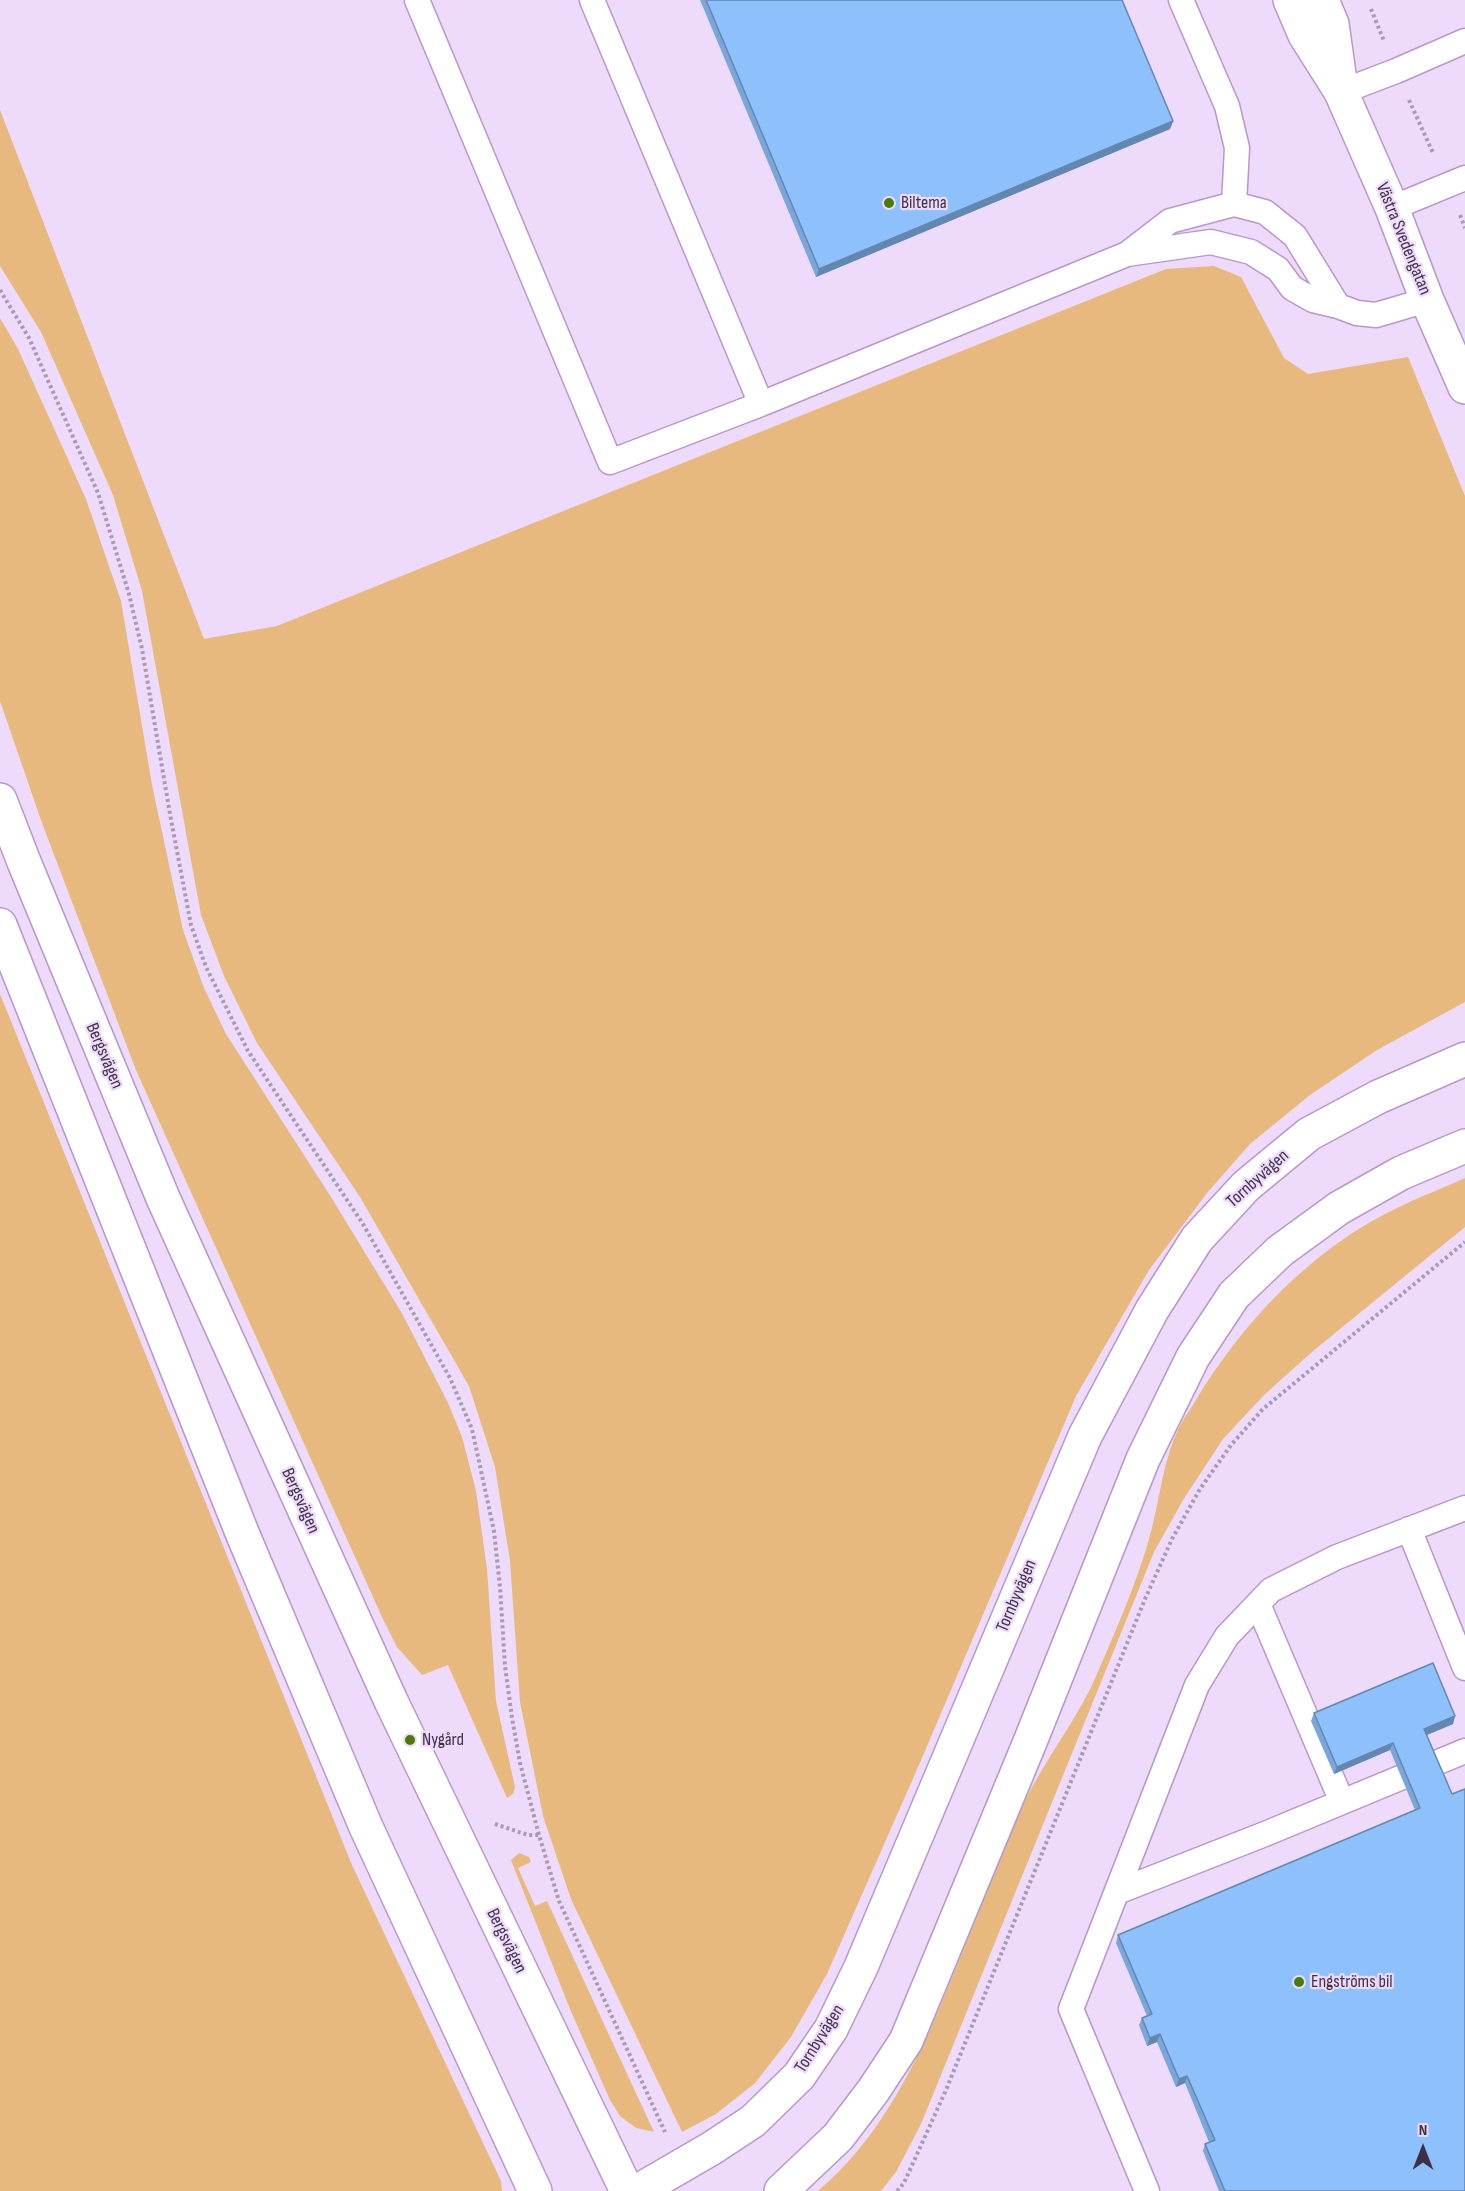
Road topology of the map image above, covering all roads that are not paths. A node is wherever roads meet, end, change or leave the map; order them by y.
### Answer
1 (417, 0) edge
2 (592, 0) edge
3 (1181, 0) edge
4 (1290, 0) edge
5 (1322, 0) edge
6 (1465, 41) edge
7 (1341, 92) junction
8 (1456, 182) edge
9 (1234, 204) junction
10 (1392, 208) junction
11 (1127, 254) junction
12 (1427, 300) junction
13 (1338, 306) junction
14 (1465, 387) edge
15 (761, 404) junction
16 (0, 800) edge
17 (0, 925) edge
18 (1465, 1059) edge
19 (1465, 1146) edge
20 (1465, 1508) edge
21 (1408, 1529) junction
22 (1258, 1604) junction
23 (1465, 1668) edge
24 (1465, 1751) edge
25 (1342, 1802) junction
26 (1117, 1892) junction
27 (536, 2191) edge
28 (627, 2191) edge
29 (638, 2191) edge
30 (781, 2191) edge
31 (1147, 2191) edge

1 - 15 lane
2 - 15 lane
3 - 9 lane
4 - 7 main road, Västra Svedengatan
5 - 7 main road, Västra Svedengatan
6 - 7 lane
7 - 10 main road, Västra Svedengatan
8 - 10 lane
9 - 11 lane
9 - 13 lane
10 - 12 main road, Västra Svedengatan
11 - 13 lane
11 - 15 lane
12 - 13 lane
12 - 14 main road, Västra Svedengatan
16 - 28 main road, Bergsvägen
17 - 27 main road
18 - 29 main road, Tornbyvägen
19 - 30 main road
20 - 21 lane
21 - 22 lane
21 - 23 lane
22 - 25 lane
22 - 26 lane
24 - 25 lane
25 - 26 lane
26 - 31 lane

